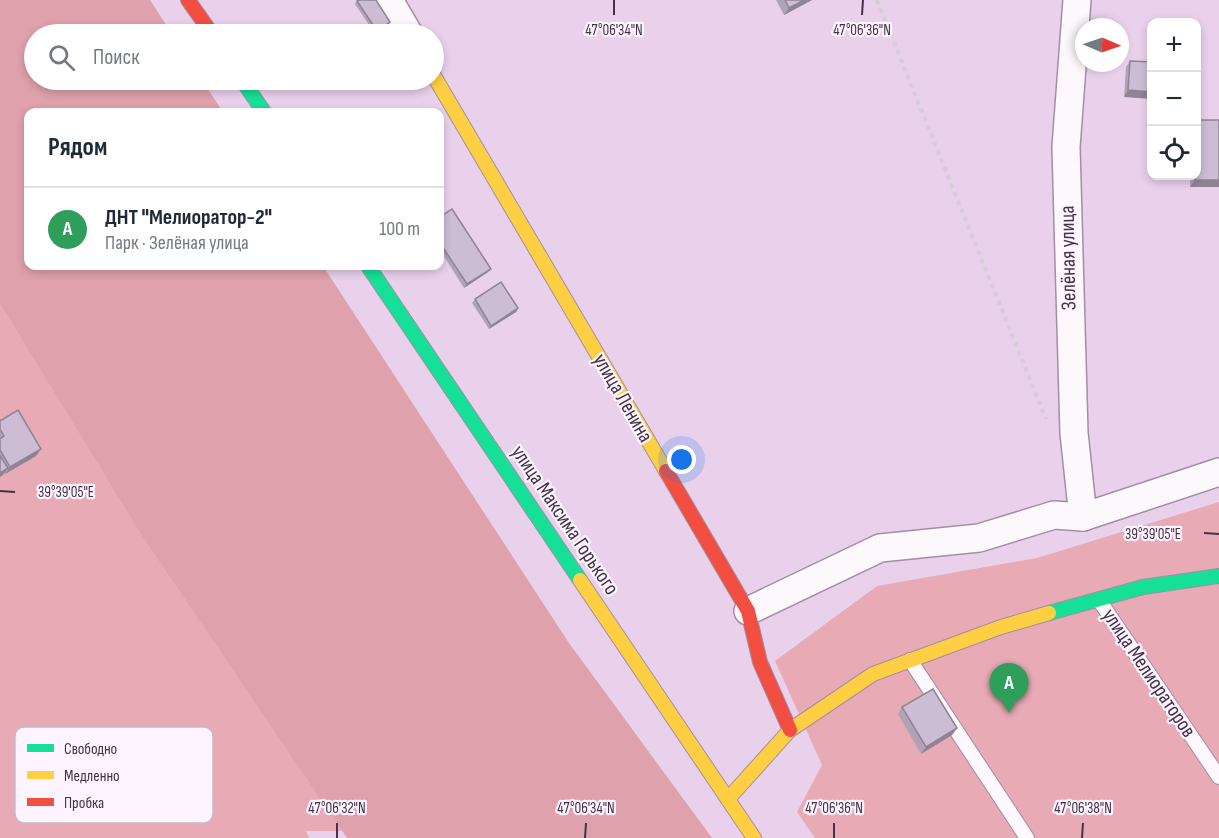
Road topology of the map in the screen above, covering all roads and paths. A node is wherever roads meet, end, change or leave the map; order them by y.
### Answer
1 (188, 0) edge
2 (389, 0) edge
3 (877, 0) edge
4 (1077, 0) edge
5 (205, 24) edge
6 (403, 24) edge
7 (249, 90) edge
8 (442, 90) edge
9 (261, 108) edge
10 (371, 270) edge
11 (1074, 432) junction
12 (1219, 471) edge
13 (1083, 517) junction
14 (1219, 576) edge
15 (1099, 600) junction
16 (748, 611) junction
17 (910, 660) junction
18 (790, 730) junction
19 (1219, 777) edge
20 (728, 799) junction
21 (754, 838) edge
22 (1027, 838) edge

1 - 5 street
2 - 6 street
3 - 11 path
4 - 11 street, Зелёная улица
7 - 9 street
8 - 16 street, улица Ленина
10 - 20 street, улица Максима Горького
11 - 13 street, Зелёная улица
12 - 13 street
13 - 16 street
14 - 15 street
15 - 17 street
15 - 19 lane, улица Мелиораторов
16 - 18 street, улица Ленина
17 - 18 street
17 - 22 lane
18 - 20 street
20 - 21 street, улица Максима Горького

